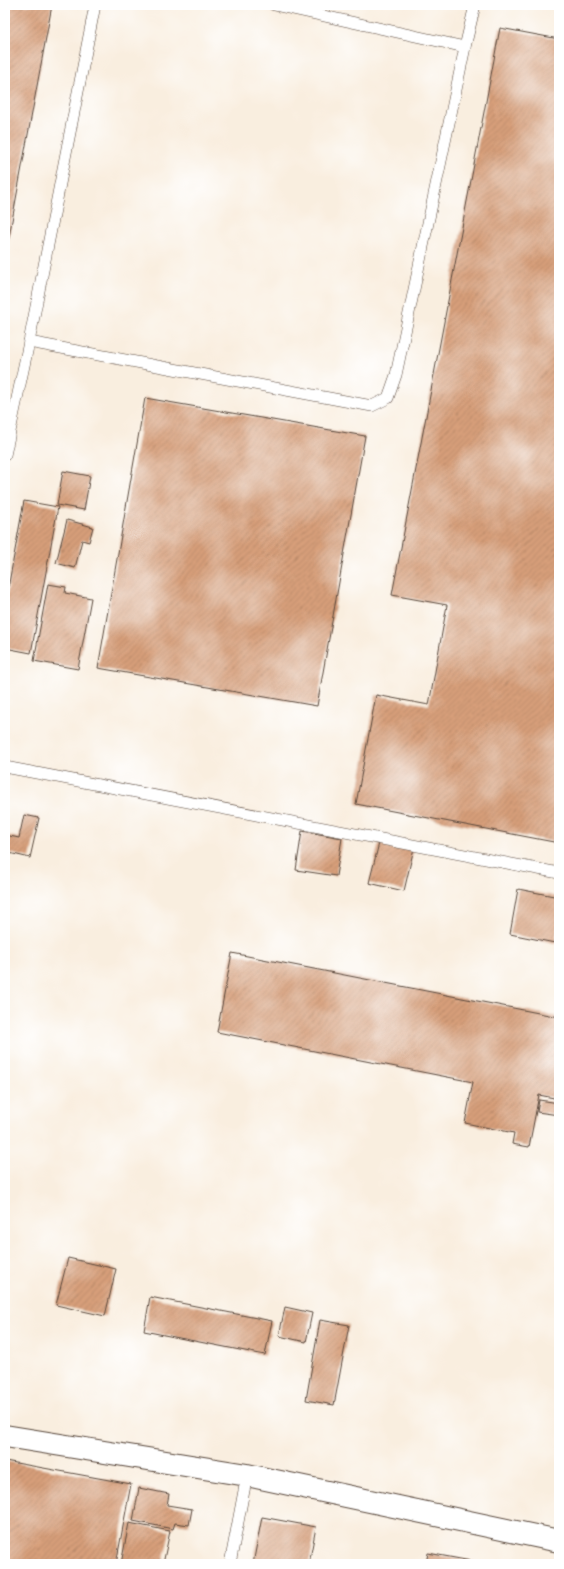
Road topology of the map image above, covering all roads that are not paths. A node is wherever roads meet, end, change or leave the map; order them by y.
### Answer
1 (95, 5) edge
2 (274, 5) edge
3 (475, 5) edge
4 (465, 47) junction
5 (29, 342) junction
6 (5, 455) edge
7 (5, 766) edge
8 (559, 873) edge
9 (5, 1436) edge
10 (247, 1475) junction
11 (559, 1541) edge
12 (230, 1564) edge

1 - 5 lane
2 - 4 lane
3 - 4 lane
4 - 5 lane
5 - 6 lane
7 - 8 lane
9 - 10 street
10 - 11 street
10 - 12 lane

